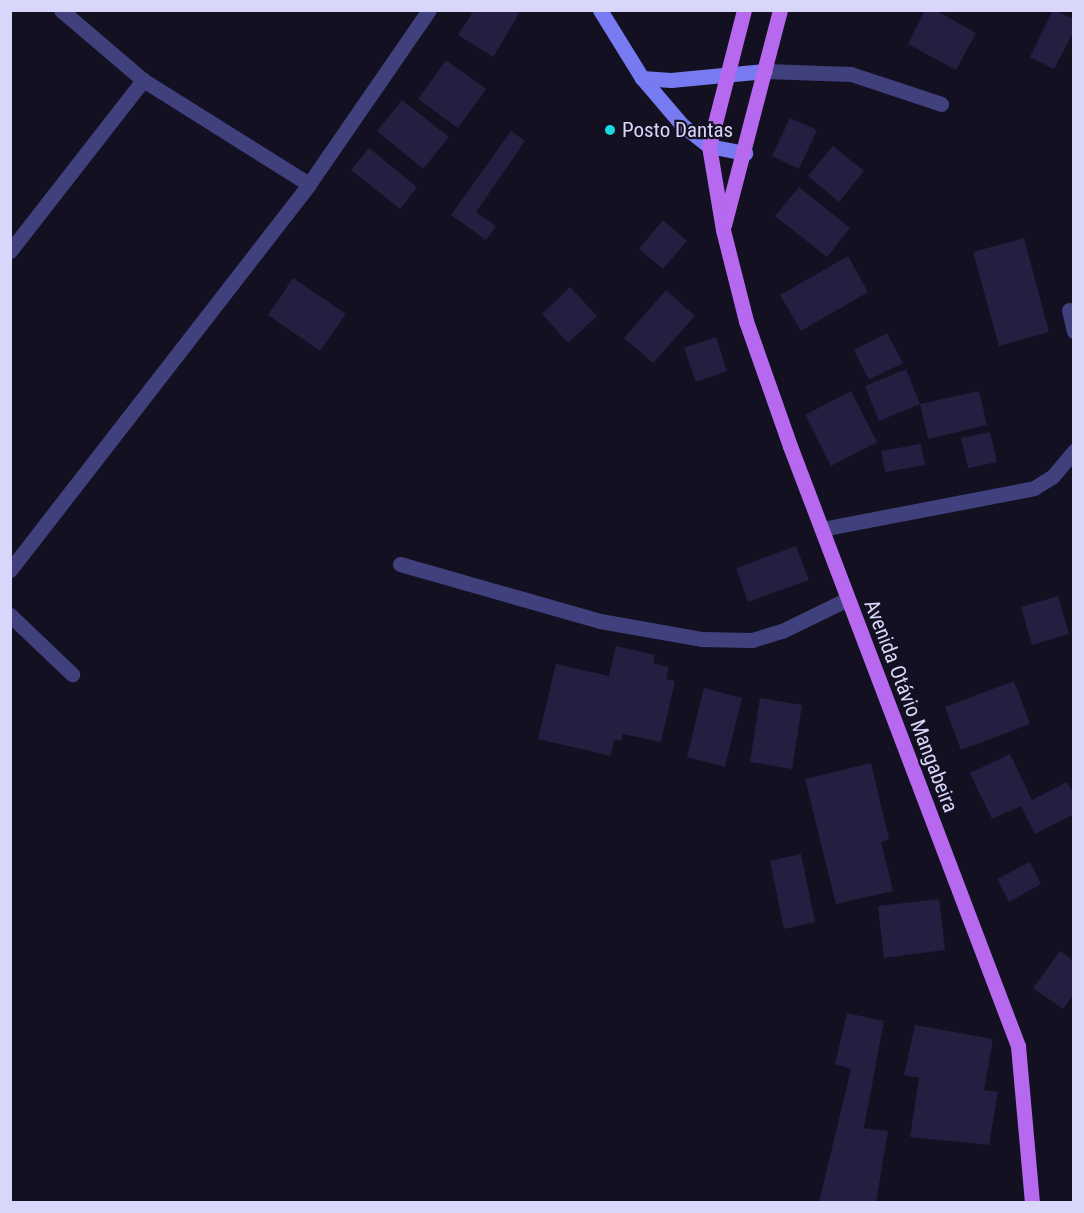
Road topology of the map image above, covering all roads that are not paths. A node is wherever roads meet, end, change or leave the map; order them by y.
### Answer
1 (61, 10) edge
2 (429, 10) edge
3 (600, 10) edge
4 (744, 10) edge
5 (780, 10) edge
6 (765, 71) junction
7 (730, 72) junction
8 (642, 78) junction
9 (143, 80) junction
10 (941, 104) dead end
11 (709, 146) junction
12 (745, 153) junction
13 (309, 184) junction
14 (723, 230) junction
15 (10, 251) edge
16 (1069, 310) dead end
17 (1074, 331) edge
18 (1074, 451) edge
19 (822, 530) junction
20 (400, 564) dead end
21 (10, 570) edge
22 (848, 599) junction
23 (10, 615) edge
24 (72, 674) dead end
25 (1032, 1203) edge

1 - 9 street
2 - 13 street
3 - 8 main road
4 - 7 main road
5 - 6 main road
6 - 7 main road
6 - 10 street
6 - 12 main road
7 - 8 main road
7 - 11 main road
8 - 11 main road
9 - 13 street
9 - 15 street
11 - 12 main road
11 - 14 main road, Avenida Otávio Mangabeira
12 - 14 main road
13 - 21 street
14 - 19 main road, Avenida Otávio Mangabeira
16 - 17 street
18 - 19 street
19 - 22 main road, Avenida Otávio Mangabeira
20 - 22 street
22 - 25 main road, Avenida Otávio Mangabeira
23 - 24 street

